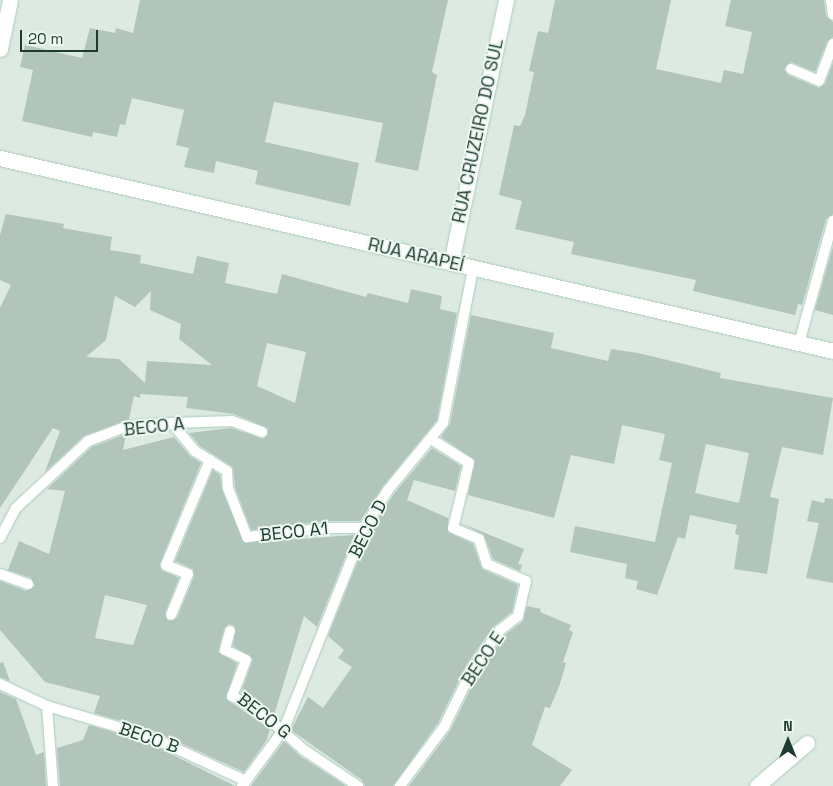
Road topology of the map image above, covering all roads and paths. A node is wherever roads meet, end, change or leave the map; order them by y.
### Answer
1 (10, 0) edge
2 (506, 0) edge
3 (832, 0) edge
4 (833, 15) edge
5 (833, 44) edge
6 (0, 50) edge
7 (791, 69) dead end
8 (0, 158) edge
9 (833, 221) edge
10 (451, 263) junction
11 (473, 268) junction
12 (799, 343) junction
13 (833, 351) edge
14 (172, 423) junction
15 (262, 432) dead end
16 (431, 440) junction
17 (210, 460) junction
18 (364, 528) junction
19 (0, 538) edge
20 (0, 574) edge
21 (28, 584) dead end
22 (171, 615) dead end
23 (230, 631) dead end
24 (0, 684) edge
25 (47, 706) junction
26 (284, 729) junction
27 (807, 743) dead end
28 (244, 783) edge
29 (53, 786) edge
30 (358, 786) edge
31 (400, 786) edge
32 (758, 786) edge

1 - 6 street
2 - 10 street, RUA CRUZEIRO DO SUL
3 - 4 lane
5 - 7 lane
8 - 10 street, RUA ARAPEÍ
9 - 12 lane
10 - 11 street, RUA ARAPEÍ
11 - 12 street, RUA ARAPEÍ
11 - 16 lane, BECO D
12 - 13 street, RUA ARAPEÍ
14 - 15 lane, BECO A
14 - 17 lane, BECO A1
14 - 19 lane, BECO A
16 - 18 lane, BECO D
16 - 31 lane, BECO E
17 - 18 lane, BECO A1
17 - 22 lane
18 - 26 lane, BECO D
20 - 21 lane
23 - 26 lane, BECO G
24 - 25 lane, BECO B
25 - 28 lane, BECO B
25 - 29 lane
26 - 28 lane, BECO D
26 - 30 lane, BECO G
27 - 32 street

